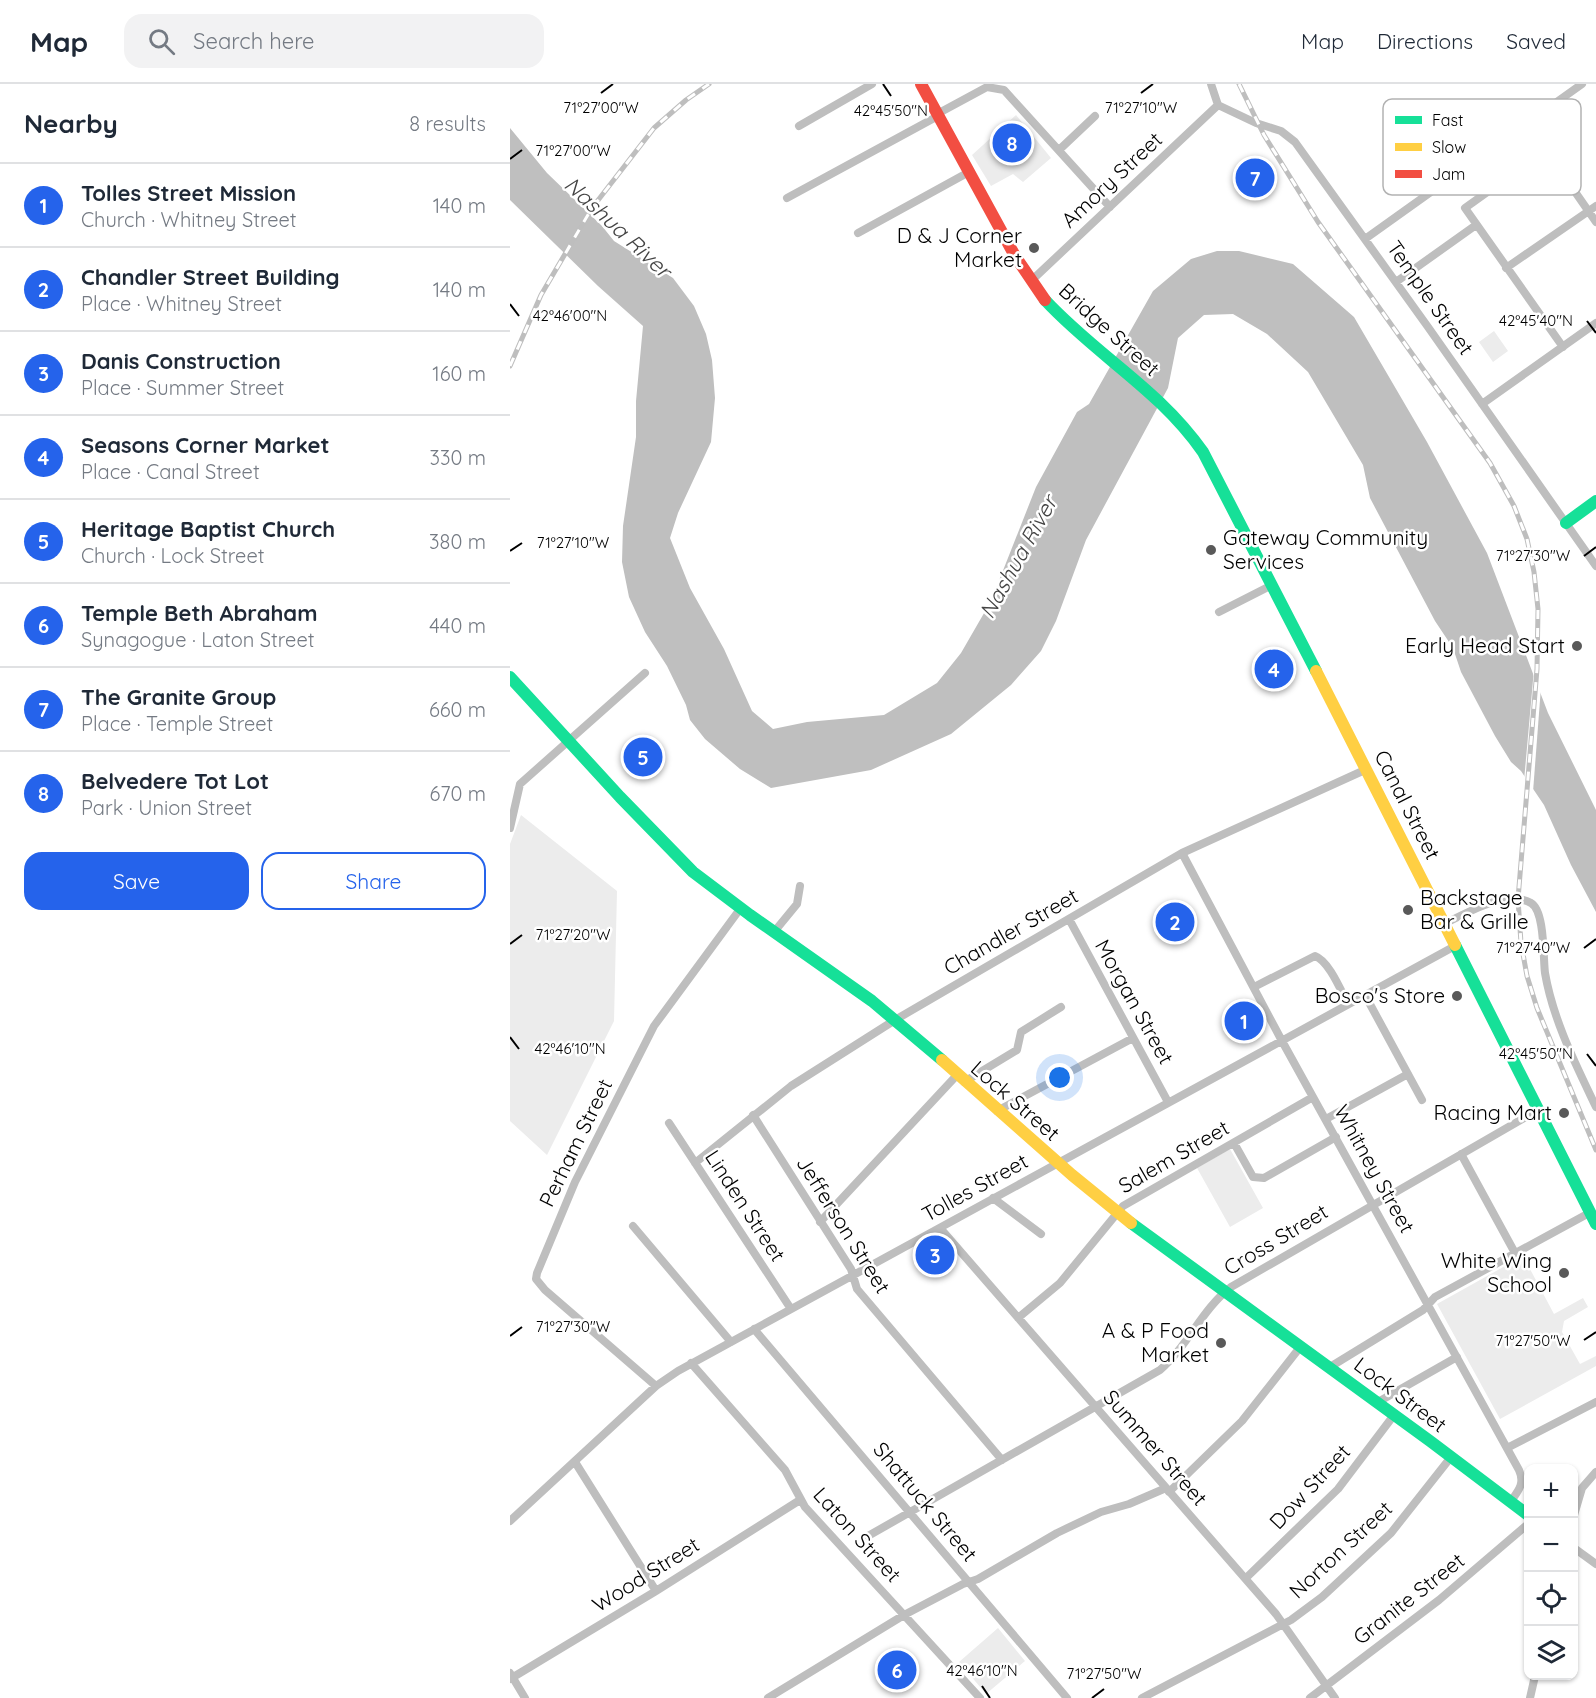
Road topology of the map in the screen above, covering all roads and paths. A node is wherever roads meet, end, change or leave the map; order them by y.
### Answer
1 (872, 84) edge
2 (921, 84) edge
3 (1211, 84) edge
4 (1582, 84) edge
5 (1561, 99) edge
6 (1218, 105) junction
7 (938, 115) junction
8 (1095, 116) dead end
9 (799, 126) dead end
10 (1059, 150) junction
11 (969, 172) junction
12 (1581, 194) edge
13 (1427, 195) edge
14 (1483, 195) edge
15 (787, 198) dead end
16 (1110, 207) junction
17 (1592, 208) edge
18 (1596, 222) edge
19 (1476, 225) junction
20 (858, 233) dead end
21 (1365, 239) junction
22 (1506, 268) junction
23 (1031, 281) junction
24 (1396, 282) junction
25 (1596, 323) edge
26 (1563, 347) junction
27 (1482, 404) junction
28 (1171, 412) joint
29 (1596, 501) edge
30 (1566, 523) junction
31 (1596, 566) edge
32 (1272, 585) junction
33 (1220, 612) dead end
34 (645, 673) dead end
35 (510, 677) edge
36 (567, 741) junction
37 (1367, 769) junction
38 (510, 828) edge
39 (1182, 853) junction
40 (800, 886) dead end
41 (740, 909) junction
42 (1068, 919) junction
43 (1444, 924) junction
44 (774, 932) junction
45 (1455, 946) junction
46 (1254, 987) junction
47 (1365, 994) junction
48 (1348, 1004) junction
49 (1061, 1007) dead end
50 (895, 1020) junction
51 (1133, 1038) junction
52 (1282, 1041) junction
53 (1408, 1074) junction
54 (961, 1078) junction
55 (1313, 1097) junction
56 (1422, 1100) dead end
57 (1168, 1102) junction
58 (1596, 1107) edge
59 (1538, 1110) junction
60 (997, 1111) junction
61 (753, 1115) junction
62 (1326, 1119) junction
63 (669, 1123) dead end
64 (1336, 1137) junction
65 (1234, 1143) junction
66 (1461, 1154) junction
67 (695, 1163) junction
68 (1057, 1163) junction
69 (993, 1198) junction
70 (1373, 1204) junction
71 (1117, 1211) junction
72 (1593, 1218) edge
73 (820, 1222) junction
74 (633, 1226) dead end
75 (939, 1228) junction
76 (1041, 1234) dead end
77 (1515, 1253) junction
78 (852, 1276) junction
79 (1224, 1292) junction
80 (1428, 1304) junction
81 (791, 1309) junction
82 (1018, 1318) junction
83 (754, 1329) junction
84 (731, 1342) junction
85 (1300, 1346) junction
86 (1457, 1357) junction
87 (691, 1364) junction
88 (1330, 1367) junction
89 (656, 1386) junction
90 (1378, 1402) junction
91 (1596, 1402) edge
92 (1094, 1407) junction
93 (1394, 1414) junction
94 (1507, 1448) junction
95 (1451, 1457) junction
96 (1002, 1460) junction
97 (575, 1462) junction
98 (1596, 1472) edge
99 (1167, 1490) junction
100 (800, 1500) junction
101 (1511, 1501) junction
102 (1578, 1502) edge
103 (1524, 1512) edge
104 (910, 1513) junction
105 (510, 1521) edge
106 (1524, 1527) edge
107 (868, 1536) dead end
108 (1578, 1551) edge
109 (1596, 1564) edge
110 (1246, 1578) junction
111 (969, 1582) junction
112 (656, 1591) junction
113 (904, 1615) junction
114 (1284, 1623) junction
115 (511, 1676) edge
116 (1534, 1680) edge
117 (1327, 1686) junction
118 (525, 1698) edge
119 (768, 1698) edge
120 (980, 1698) edge
121 (1068, 1698) edge
122 (1142, 1698) edge
123 (1310, 1698) edge
124 (1335, 1698) edge
125 (1530, 1698) edge

1 - 9 street
2 - 7 street, Bridge Street
3 - 6 street
4 - 5 street
6 - 16 street, Amory Street
6 - 21 street, Temple Street
7 - 10 street
7 - 11 street, Bridge Street
7 - 15 street
8 - 10 street
10 - 16 street
11 - 20 street
11 - 23 street, Bridge Street
12 - 17 street
13 - 21 street
14 - 19 street
16 - 23 street, Amory Street
17 - 18 street
17 - 22 street
19 - 22 street
19 - 24 street
21 - 24 street, Temple Street
22 - 26 street
23 - 28 street, Bridge Street
24 - 27 street, Temple Street
25 - 26 street
26 - 27 street
27 - 30 street, Temple Street
28 - 32 street, Canal Street
29 - 30 street
30 - 31 street, Temple Street
32 - 33 street
32 - 37 street, Canal Street
34 - 36 street
35 - 36 street, Lock Street
36 - 38 street
36 - 41 street, Lock Street
37 - 39 street, Chandler Street
37 - 43 street, Canal Street
39 - 42 street, Chandler Street
39 - 46 street, Whitney Street
40 - 44 street
41 - 44 street, Lock Street
41 - 89 street, Perham Street
42 - 50 street, Chandler Street
42 - 51 street, Morgan Street
43 - 45 street, Canal Street
43 - 58 street
44 - 50 street, Lock Street
45 - 47 street, Tolles Street
45 - 59 street, Canal Street
46 - 48 street
46 - 52 street, Whitney Street
47 - 48 street, Tolles Street
47 - 53 street
48 - 52 street, Tolles Street
49 - 54 street
50 - 54 street, Lock Street
50 - 61 street, Chandler Street
51 - 57 street, Morgan Street
51 - 60 street
52 - 55 street, Whitney Street
52 - 57 street, Tolles Street
53 - 56 street
53 - 62 street
54 - 60 street, Lock Street
54 - 73 street
55 - 62 street, Whitney Street
55 - 65 street, Salem Street
57 - 68 street, Tolles Street
59 - 66 street, Cross Street
59 - 72 street, Canal Street
60 - 68 street, Lock Street
61 - 67 street, Chandler Street
61 - 73 street, Jefferson Street
62 - 64 street, Whitney Street
63 - 67 street, Linden Street
64 - 65 street
64 - 70 street, Whitney Street
65 - 71 street, Salem Street
66 - 70 street, Cross Street
66 - 77 street
67 - 81 street, Linden Street
68 - 69 street, Tolles Street
68 - 71 street, Lock Street
69 - 75 street, Tolles Street
69 - 76 street
70 - 79 street, Cross Street
70 - 80 street, Whitney Street
71 - 79 street, Lock Street
71 - 82 street, Salem Street
72 - 77 street
73 - 78 street, Jefferson Street
74 - 84 street
75 - 78 street, Tolles Street
75 - 82 street, Summer Street
77 - 80 street
78 - 81 street, Tolles Street
78 - 96 street, Jefferson Street
79 - 85 street, Lock Street
79 - 92 street, Cross Street
80 - 86 street, Whitney Street
80 - 88 street
81 - 83 street, Tolles Street
82 - 92 street, Summer Street
83 - 84 street, Tolles Street
83 - 104 street, Shattuck Street
84 - 87 street, Tolles Street
85 - 88 street, Lock Street
85 - 99 street
86 - 90 street
86 - 94 street, Whitney Street
87 - 89 street, Tolles Street
87 - 100 street, Laton Street
88 - 90 street, Lock Street
89 - 97 street, Tolles Street
90 - 93 street, Lock Street
91 - 94 street
92 - 96 street, Cross Street
92 - 99 street, Summer Street
93 - 95 street, Lock Street
93 - 110 street, Dow Street
94 - 101 street, Whitney Street
95 - 101 street, Lock Street
95 - 114 street, Norton Street
96 - 104 street, Cross Street
97 - 105 street, Tolles Street
97 - 112 street
98 - 102 street
99 - 110 street, Summer Street
99 - 111 street
100 - 112 street, Wood Street
100 - 113 street, Laton Street
101 - 103 street, Lock Street
104 - 107 street, Cross Street
104 - 111 street, Shattuck Street
106 - 117 street, Granite Street
108 - 109 street
110 - 114 street, Summer Street
111 - 113 street
111 - 121 street, Shattuck Street
112 - 115 street, Wood Street
113 - 119 street
113 - 120 street, Laton Street
114 - 117 street, Summer Street
114 - 122 street, Norton Street
115 - 118 street
116 - 125 street
117 - 123 street, Granite Street
117 - 124 street, Summer Street

